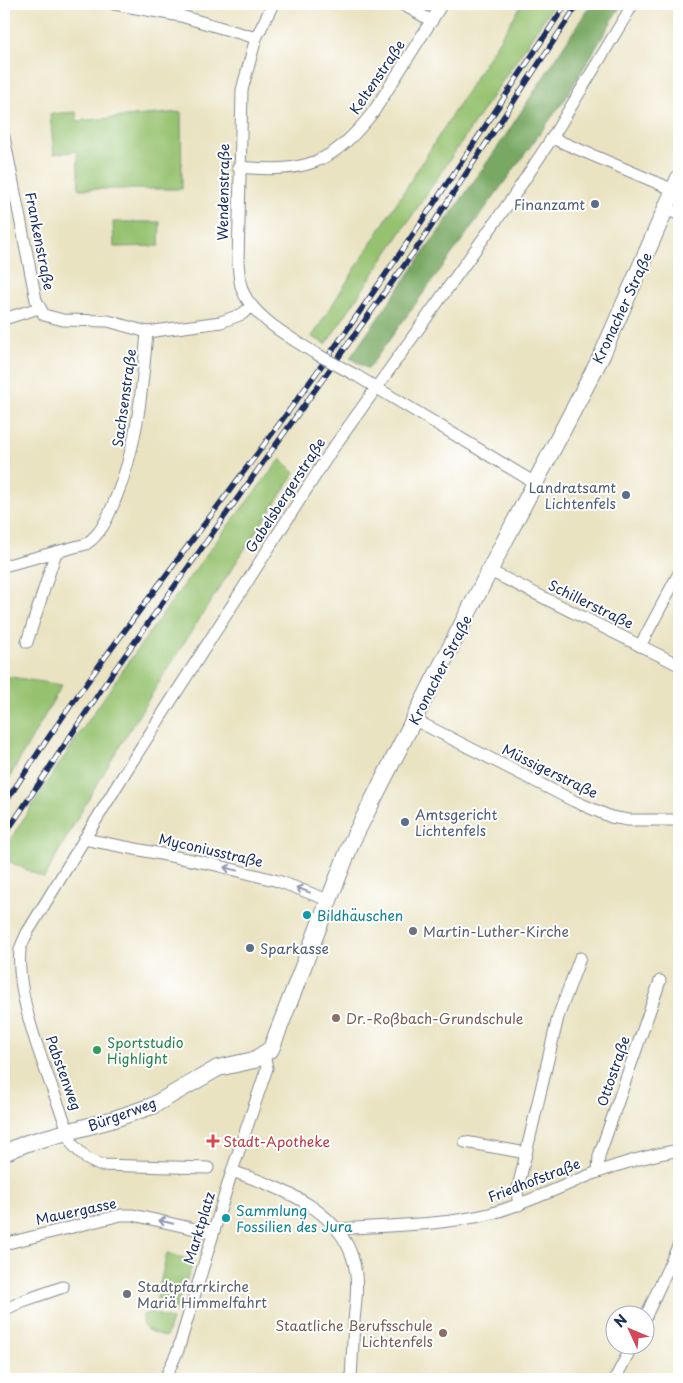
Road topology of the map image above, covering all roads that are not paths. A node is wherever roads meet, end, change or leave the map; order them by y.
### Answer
1 (114, 4) edge
2 (273, 4) edge
3 (402, 4) edge
4 (442, 4) edge
5 (633, 4) edge
6 (432, 20) junction
7 (256, 38) junction
8 (4, 137) edge
9 (552, 138) junction
10 (238, 168) junction
11 (677, 184) edge
12 (673, 212) edge
13 (252, 306) junction
14 (39, 308) junction
15 (4, 319) edge
16 (148, 332) junction
17 (375, 388) junction
18 (535, 483) junction
19 (56, 552) junction
20 (4, 566) edge
21 (490, 570) junction
22 (679, 573) edge
23 (27, 642) dead end
24 (640, 646) junction
25 (679, 666) edge
26 (415, 720) junction
27 (679, 820) edge
28 (84, 839) junction
29 (60, 879) joint
30 (328, 900) junction
31 (580, 958) dead end
32 (660, 981) dead end
33 (264, 1055) junction
34 (69, 1132) junction
35 (465, 1142) dead end
36 (679, 1150) edge
37 (4, 1153) edge
38 (526, 1153) junction
39 (208, 1168) dead end
40 (232, 1170) junction
41 (598, 1172) junction
42 (519, 1205) junction
43 (338, 1229) junction
44 (213, 1233) junction
45 (4, 1244) edge
46 (679, 1244) edge
47 (63, 1287) dead end
48 (651, 1306) edge
49 (4, 1310) edge
50 (627, 1356) edge
51 (165, 1379) edge
52 (351, 1379) edge
53 (614, 1379) edge

1 - 7 street
2 - 7 street, Wendenstraße
3 - 6 street
4 - 6 street, Keltenstraße
5 - 9 street, Gabelsbergerstraße
6 - 10 street, Keltenstraße
7 - 10 street, Wendenstraße
8 - 14 street, Frankenstraße
9 - 11 street
9 - 17 street, Gabelsbergerstraße
10 - 13 street, Wendenstraße
11 - 12 street, Kronacher Straße
12 - 18 street, Kronacher Straße
13 - 16 street, Frankenstraße
13 - 17 street, Wendenstraße, bridge
14 - 15 street
14 - 16 street, Frankenstraße
16 - 19 street, Sachsenstraße
17 - 18 street
17 - 28 street, Gabelsbergerstraße
18 - 21 street, Kronacher Straße
19 - 20 street, Sachsenstraße
19 - 23 street
21 - 24 street, Schillerstraße
21 - 26 street, Kronacher Straße
22 - 24 street
24 - 25 street, Schillerstraße
26 - 27 street, Müssigerstraße
26 - 30 street, Kronacher Straße
28 - 29 street, Gabelsbergerstraße
30 -> 28 street, Myconiusstraße
29 - 34 street, Pabstenweg
30 - 33 street, Kronacher Straße
31 - 38 street
32 - 41 street, Ottostraße
33 - 34 street, Bürgerweg
33 - 40 street
34 - 37 street, Bürgerweg
34 - 39 street, Pabstenweg
35 - 38 street
36 - 41 street, Friedhofstraße
38 - 42 street
40 - 43 street
40 - 44 street, Marktplatz
41 - 42 street, Friedhofstraße
42 - 43 street, Friedhofstraße
43 - 52 street
44 -> 45 street, Mauergasse
44 - 51 street, Marktplatz
46 - 48 street
47 - 49 street
50 - 53 street

